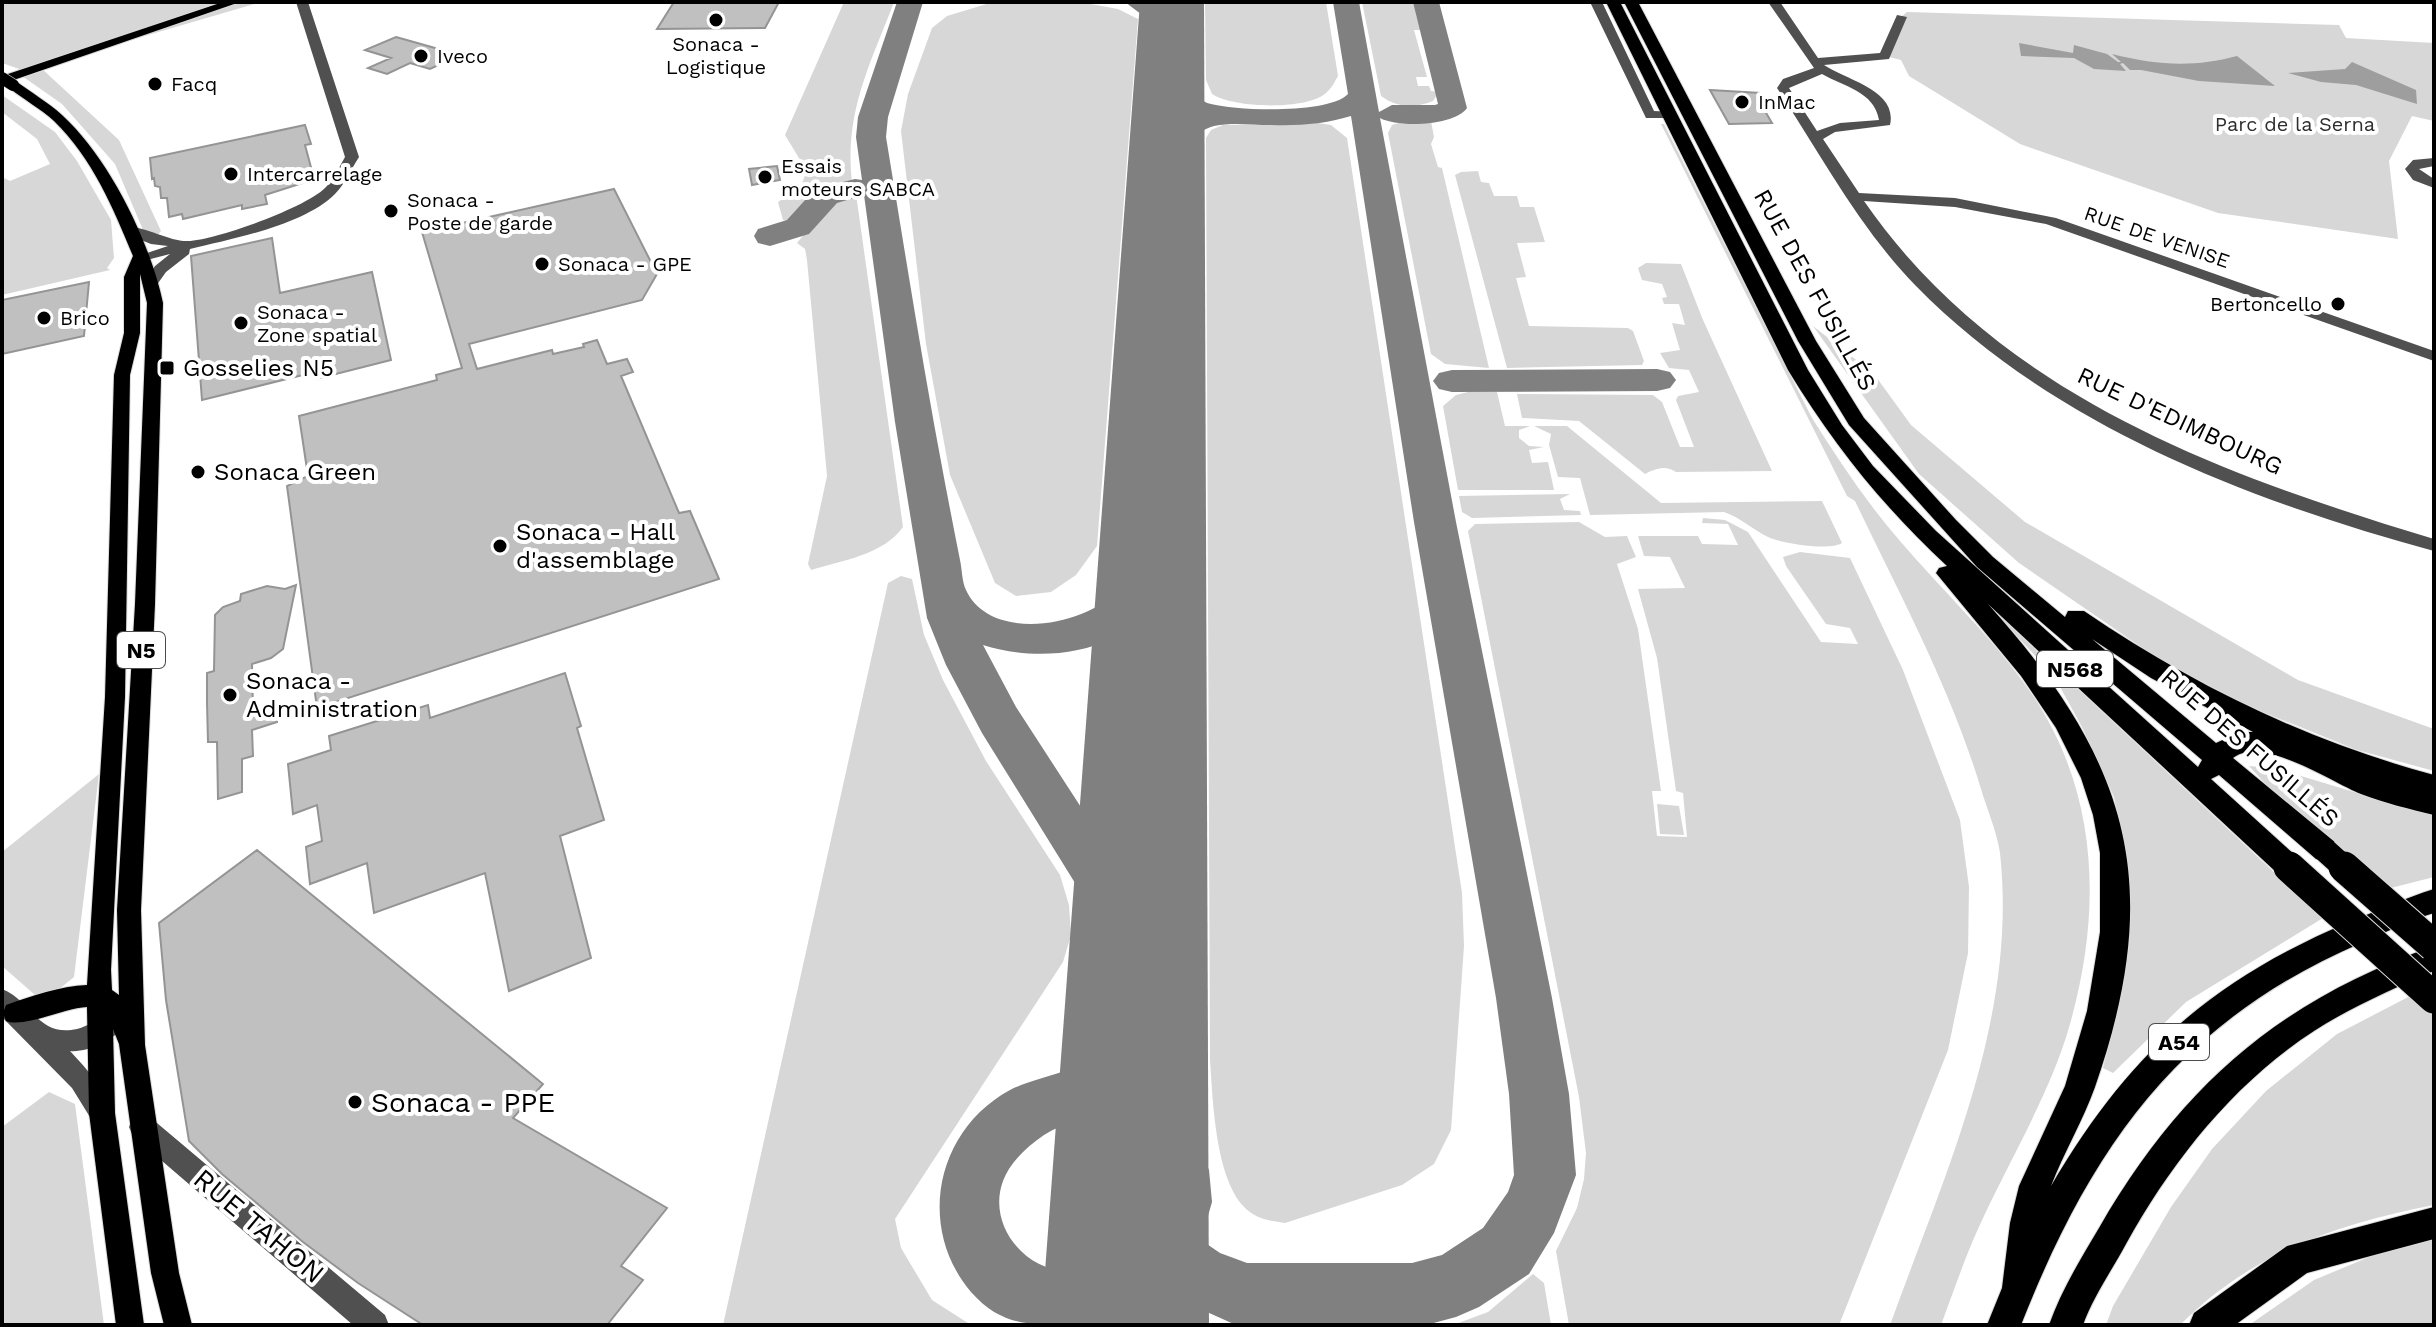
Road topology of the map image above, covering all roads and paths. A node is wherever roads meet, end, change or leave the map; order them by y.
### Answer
1 (234, 2) edge
2 (302, 2) edge
3 (1596, 2) edge
4 (1613, 2) edge
5 (1631, 2) edge
6 (1774, 2) edge
7 (1901, 17) dead end
8 (1818, 65) junction
9 (6, 81) edge
10 (1670, 115) junction
11 (1816, 138) junction
12 (2434, 162) edge
13 (2434, 184) edge
14 (1857, 197) junction
15 (129, 230) junction
16 (202, 242) junction
17 (139, 258) junction
18 (151, 283) junction
19 (2434, 356) edge
20 (1866, 471) junction
21 (1910, 485) junction
22 (2434, 545) edge
23 (2216, 758) junction
24 (2434, 785) edge
25 (2208, 792) junction
26 (2434, 805) edge
27 (2434, 901) edge
28 (2434, 946) edge
29 (2434, 958) edge
30 (88, 997) junction
31 (2434, 998) edge
32 (8, 1006) edge
33 (118, 1017) junction
34 (40, 1037) junction
35 (102, 1113) junction
36 (142, 1127) junction
37 (2434, 1223) edge
38 (2018, 1287) junction
39 (130, 1325) edge
40 (178, 1325) edge
41 (375, 1325) edge
42 (2004, 1325) edge
43 (2066, 1325) edge
44 (2206, 1325) edge

1 - 9 main road
2 - 16 street
3 - 10 street
4 - 10 highway, RUE DES FUSILLÉS / N568
5 - 21 highway, RUE DES FUSILLÉS / N568
6 - 8 street
7 - 8 street
8 - 11 street, RUE D'EDIMBOURG
8 - 11 street
9 - 15 main road, N5
10 - 20 highway, RUE DES FUSILLÉS / N568
11 - 14 street, RUE D'EDIMBOURG
12 - 13 street
14 - 19 street, RUE DE VENISE
14 - 22 street, RUE D'EDIMBOURG
15 - 16 street
15 - 17 main road, N5
16 - 17 street
16 - 18 street
17 - 18 main road, N5
17 - 30 main road, N5
18 - 33 main road, N5
20 - 25 highway, RUE DES FUSILLÉS / N568
20 - 38 highway
21 - 23 highway, RUE DES FUSILLÉS / N568
21 - 24 highway
23 - 25 highway
23 - 26 highway
23 - 28 highway, RUE DES FUSILLÉS / N568, bridge
25 - 31 highway, RUE DES FUSILLÉS / N568, bridge
27 - 38 highway, A54
29 - 43 highway, A54
30 - 32 main road
30 - 33 main road, N5
32 - 34 street
33 - 34 street
33 - 35 main road, N5
33 - 36 main road, N5
34 - 35 street
35 - 39 main road, N5
36 - 40 main road, N5
36 - 41 street, RUE TAHON
37 - 44 highway
38 - 42 highway, A54

